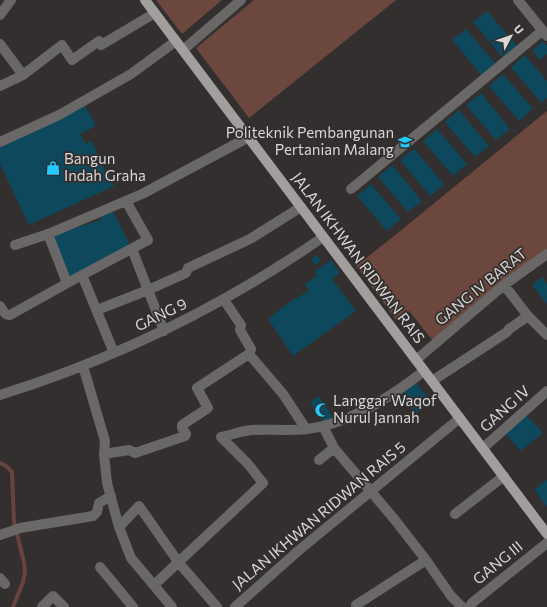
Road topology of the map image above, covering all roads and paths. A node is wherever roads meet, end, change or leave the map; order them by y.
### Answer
1 (11, 0) edge
2 (145, 0) edge
3 (241, 0) edge
4 (518, 0) edge
5 (155, 13) junction
6 (0, 14) edge
7 (545, 34) edge
8 (176, 41) junction
9 (0, 44) edge
10 (183, 50) junction
11 (23, 75) junction
12 (0, 86) edge
13 (249, 137) junction
14 (0, 142) edge
15 (351, 189) dead end
16 (126, 201) junction
17 (301, 207) junction
18 (48, 234) junction
19 (323, 237) junction
20 (15, 245) dead end
21 (132, 249) junction
22 (547, 254) edge
23 (82, 275) junction
24 (67, 283) junction
25 (504, 285) junction
26 (148, 290) junction
27 (224, 300) junction
28 (0, 306) edge
29 (97, 310) junction
30 (528, 316) junction
31 (164, 331) junction
32 (547, 335) edge
33 (114, 353) junction
34 (249, 354) junction
35 (416, 360) junction
36 (83, 366) junction
37 (424, 370) junction
38 (432, 382) junction
39 (547, 391) edge
40 (0, 395) edge
41 (460, 418) junction
42 (322, 426) junction
43 (306, 429) junction
44 (334, 448) junction
45 (483, 448) junction
46 (104, 454) junction
47 (319, 460) dead end
48 (504, 476) junction
49 (370, 491) junction
50 (111, 496) junction
51 (455, 514) dead end
52 (119, 527) junction
53 (5, 533) edge
54 (547, 534) edge
55 (547, 543) edge
56 (426, 560) junction
57 (179, 563) junction
58 (100, 567) dead end
59 (154, 585) junction
60 (42, 607) edge
61 (64, 607) edge
62 (133, 607) edge
63 (172, 607) edge
64 (217, 607) edge
65 (235, 607) edge
66 (358, 607) edge
67 (462, 607) edge
68 (469, 607) edge

1 - 6 street
2 - 5 main road, JALAN IKHWAN RIDWAN RAIS
3 - 10 street
4 - 7 street
5 - 8 main road, JALAN IKHWAN RIDWAN RAIS
5 - 11 street
7 - 15 street
8 - 10 main road, JALAN IKHWAN RIDWAN RAIS
8 - 14 street
9 - 11 street
10 - 13 main road, JALAN IKHWAN RIDWAN RAIS
11 - 12 street
13 - 16 street
13 - 17 main road, JALAN IKHWAN RIDWAN RAIS
16 - 18 street
16 - 21 street
17 - 19 main road, JALAN IKHWAN RIDWAN RAIS
17 - 26 street
18 - 20 street
18 - 24 street
19 - 27 street, GANG 9
19 - 35 main road, JALAN IKHWAN RIDWAN RAIS
21 - 23 street
21 - 26 street
22 - 25 street, GANG IV BARAT
23 - 24 street
23 - 29 street
24 - 28 street
25 - 30 street
25 - 35 street, GANG IV BARAT
26 - 29 street
26 - 31 street
27 - 31 street, GANG 9
27 - 34 street
29 - 33 street
30 - 32 street
30 - 38 street
31 - 33 street, GANG 9
33 - 36 street, GANG 9
34 - 43 street
34 - 46 street
35 - 37 main road, JALAN IKHWAN RIDWAN RAIS
36 - 40 street, GANG 9
36 - 46 street
37 - 38 main road, JALAN IKHWAN RIDWAN RAIS
37 - 42 street
38 - 41 main road, JALAN IKHWAN RIDWAN RAIS
39 - 45 street, GANG IV
41 - 45 main road, JALAN IKHWAN RIDWAN RAIS
41 - 49 street, JALAN IKHWAN RIDWAN RAIS 5
42 - 43 street
42 - 44 street
43 - 57 street
44 - 47 street
44 - 49 street
45 - 48 main road, JALAN IKHWAN RIDWAN RAIS
46 - 50 street
48 - 51 street
48 - 54 main road, JALAN IKHWAN RIDWAN RAIS
49 - 56 street
49 - 65 street, JALAN IKHWAN RIDWAN RAIS 5
50 - 52 street
50 - 53 street
52 - 57 street
52 - 59 street
55 - 68 street, GANG III
56 - 66 street
56 - 67 street
57 - 59 street
57 - 64 street
58 - 62 street
59 - 63 street
60 - 61 street

